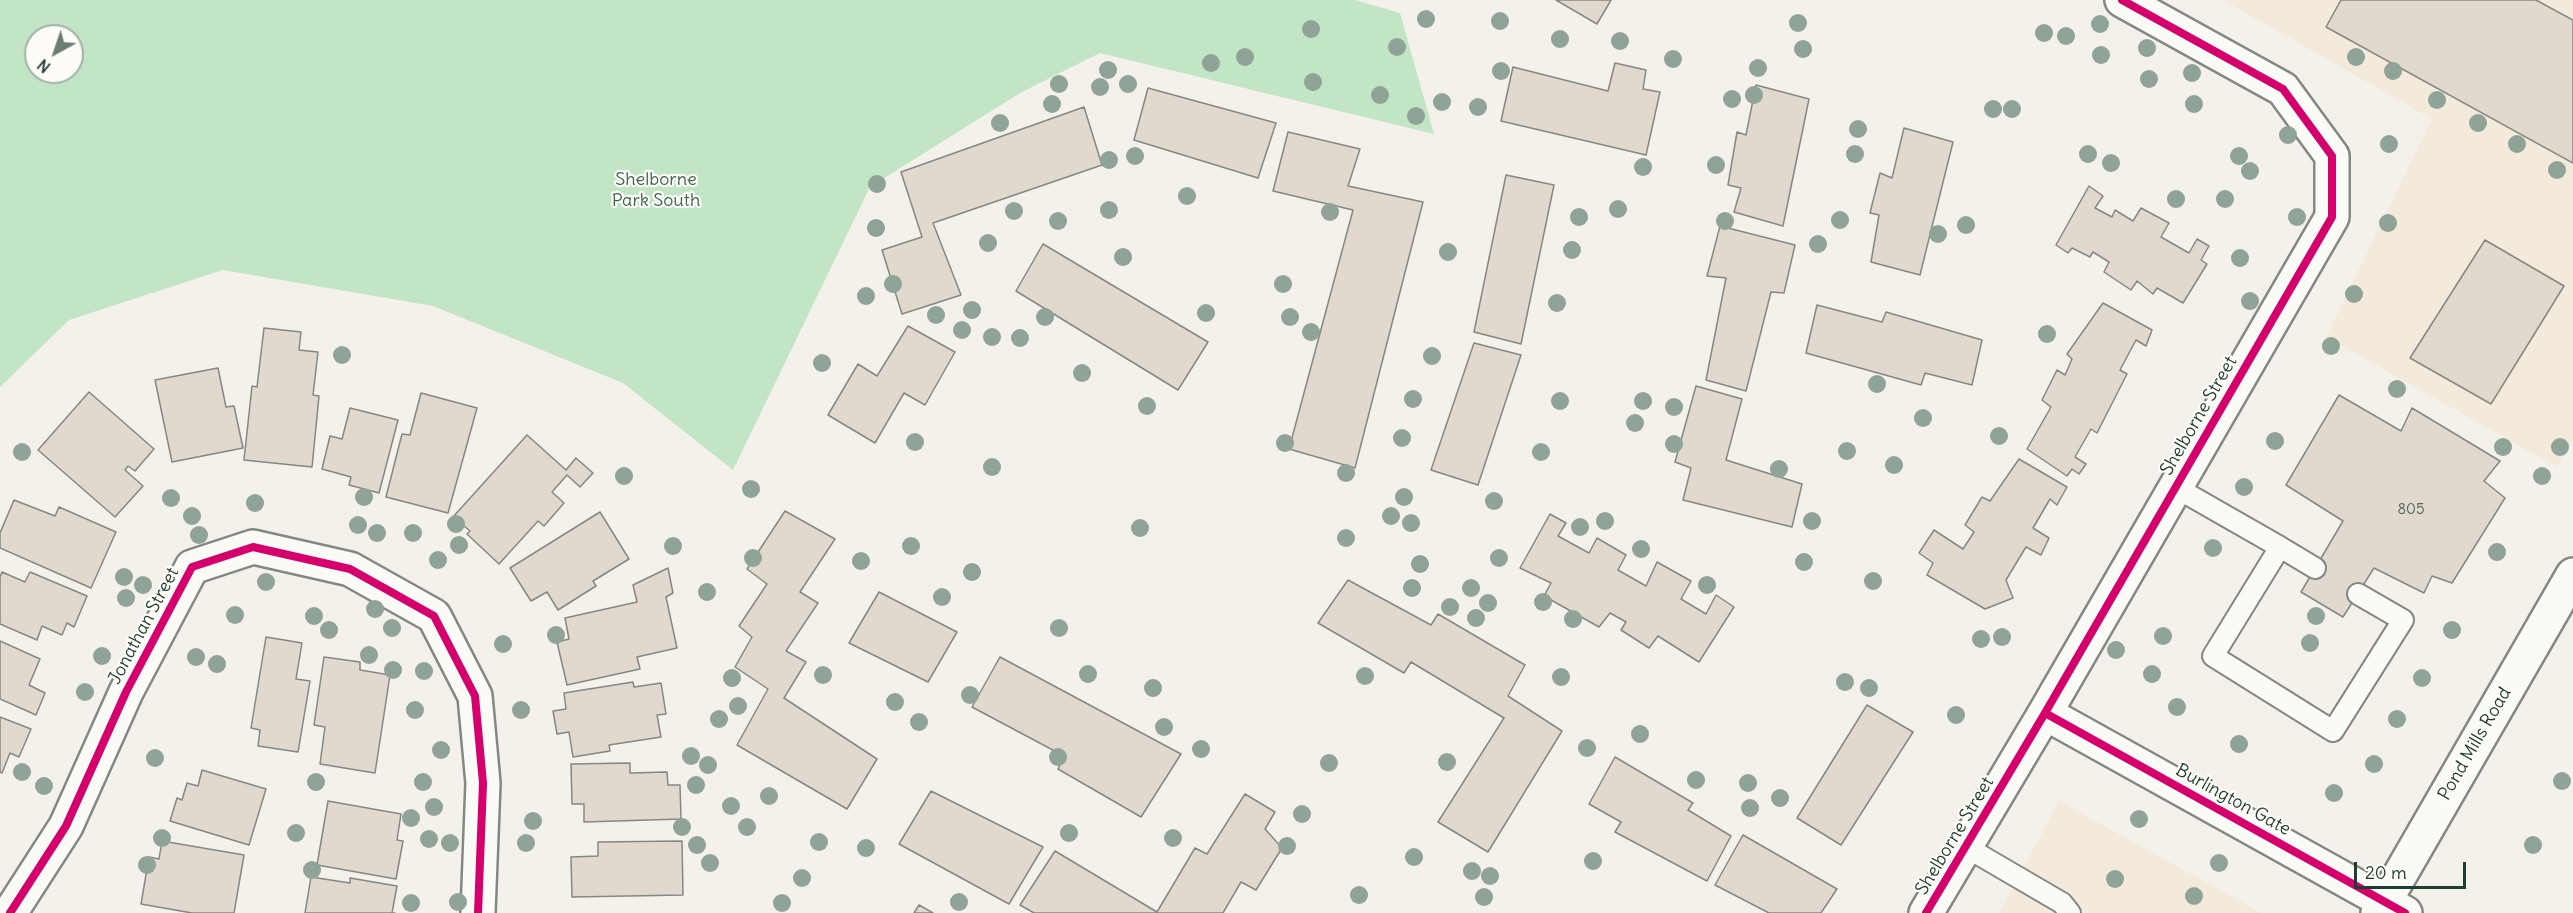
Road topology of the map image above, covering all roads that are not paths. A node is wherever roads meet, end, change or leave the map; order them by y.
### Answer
1 (2122, 0) edge
2 (2175, 487) junction
3 (2280, 547) junction
4 (2315, 568) dead end
5 (2573, 575) edge
6 (2358, 594) dead end
7 (2045, 713) junction
8 (1966, 847) junction
9 (2389, 909) edge
10 (9, 913) edge
11 (478, 913) edge
12 (1926, 913) edge
13 (2070, 913) edge

1 - 2 street, Shelborne Street
2 - 3 lane
2 - 7 street, Shelborne Street
3 - 4 lane
3 - 6 lane
5 - 9 street, Pond Mills Road
7 - 8 street, Shelborne Street
7 - 9 street, Burlington Gate
8 - 12 street, Shelborne Street
8 - 13 lane
10 - 11 street, Jonathan Street

